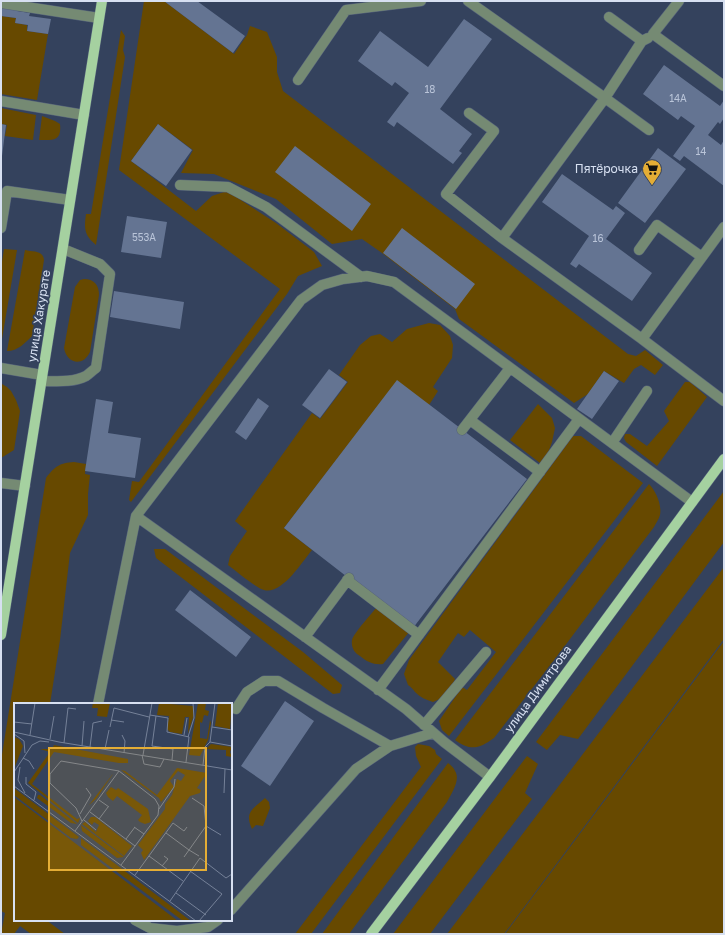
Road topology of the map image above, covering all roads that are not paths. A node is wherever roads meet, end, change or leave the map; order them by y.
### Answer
1 (102, 1) edge
2 (421, 1) edge
3 (468, 1) edge
4 (678, 1) edge
5 (1, 3) edge
6 (609, 17) dead end
7 (99, 18) junction
8 (653, 34) junction
9 (642, 42) junction
10 (298, 80) dead end
11 (724, 86) edge
12 (605, 98) junction
13 (1, 101) edge
14 (469, 112) dead end
15 (84, 115) junction
16 (649, 130) dead end
17 (180, 185) dead end
18 (70, 200) junction
19 (724, 227) edge
20 (1, 228) edge
21 (502, 238) junction
22 (62, 249) junction
23 (639, 250) dead end
24 (702, 257) junction
25 (361, 277) junction
26 (642, 339) junction
27 (1, 368) edge
28 (510, 368) junction
29 (42, 378) junction
30 (647, 391) dead end
31 (724, 401) edge
32 (579, 419) junction
33 (470, 420) junction
34 (462, 430) dead end
35 (612, 443) junction
36 (724, 459) edge
37 (540, 472) junction
38 (1, 483) edge
39 (25, 486) junction
40 (692, 502) junction
41 (136, 516) junction
42 (4, 597) edge
43 (1, 634) edge
44 (419, 635) junction
45 (305, 637) junction
46 (486, 652) dead end
47 (378, 690) junction
48 (98, 703) edge
49 (236, 710) dead end
50 (424, 725) junction
51 (433, 733) junction
52 (390, 746) junction
53 (490, 777) junction
54 (232, 909) edge
55 (137, 921) edge
56 (217, 921) edge
57 (370, 934) edge

1 - 7 main road, улица Хакурате
2 - 10 street
3 - 12 street
4 - 8 street
5 - 7 street
6 - 9 street
7 - 15 main road, улица Хакурате
8 - 9 street
8 - 11 street
9 - 12 street
12 - 16 street
12 - 21 street
13 - 15 street
14 - 21 street
15 - 18 main road, улица Хакурате
17 - 25 street
18 - 20 street
18 - 22 main road, улица Хакурате
19 - 24 street
21 - 26 street
22 - 29 main road, улица Хакурате
22 - 29 street
23 - 24 street
24 - 26 street
25 - 28 street
25 - 41 street
26 - 31 street
27 - 29 street
28 - 32 street
28 - 33 street
29 - 39 main road, улица Хакурате
30 - 35 street
32 - 35 street
32 - 37 street
33 - 34 street
33 - 37 street
35 - 40 street
36 - 40 main road, улица Димитрова
37 - 44 street
38 - 39 street
39 - 42 main road, улица Хакурате
40 - 53 main road, улица Димитрова
41 - 45 street
41 - 48 street
42 - 43 main road, улица Хакурате
44 - 45 street
44 - 47 street
45 - 47 street
46 - 50 street
47 - 50 street
49 - 52 street
50 - 51 street
51 - 52 street
51 - 53 street
52 - 54 street
53 - 57 main road, улица Димитрова
55 - 56 street

